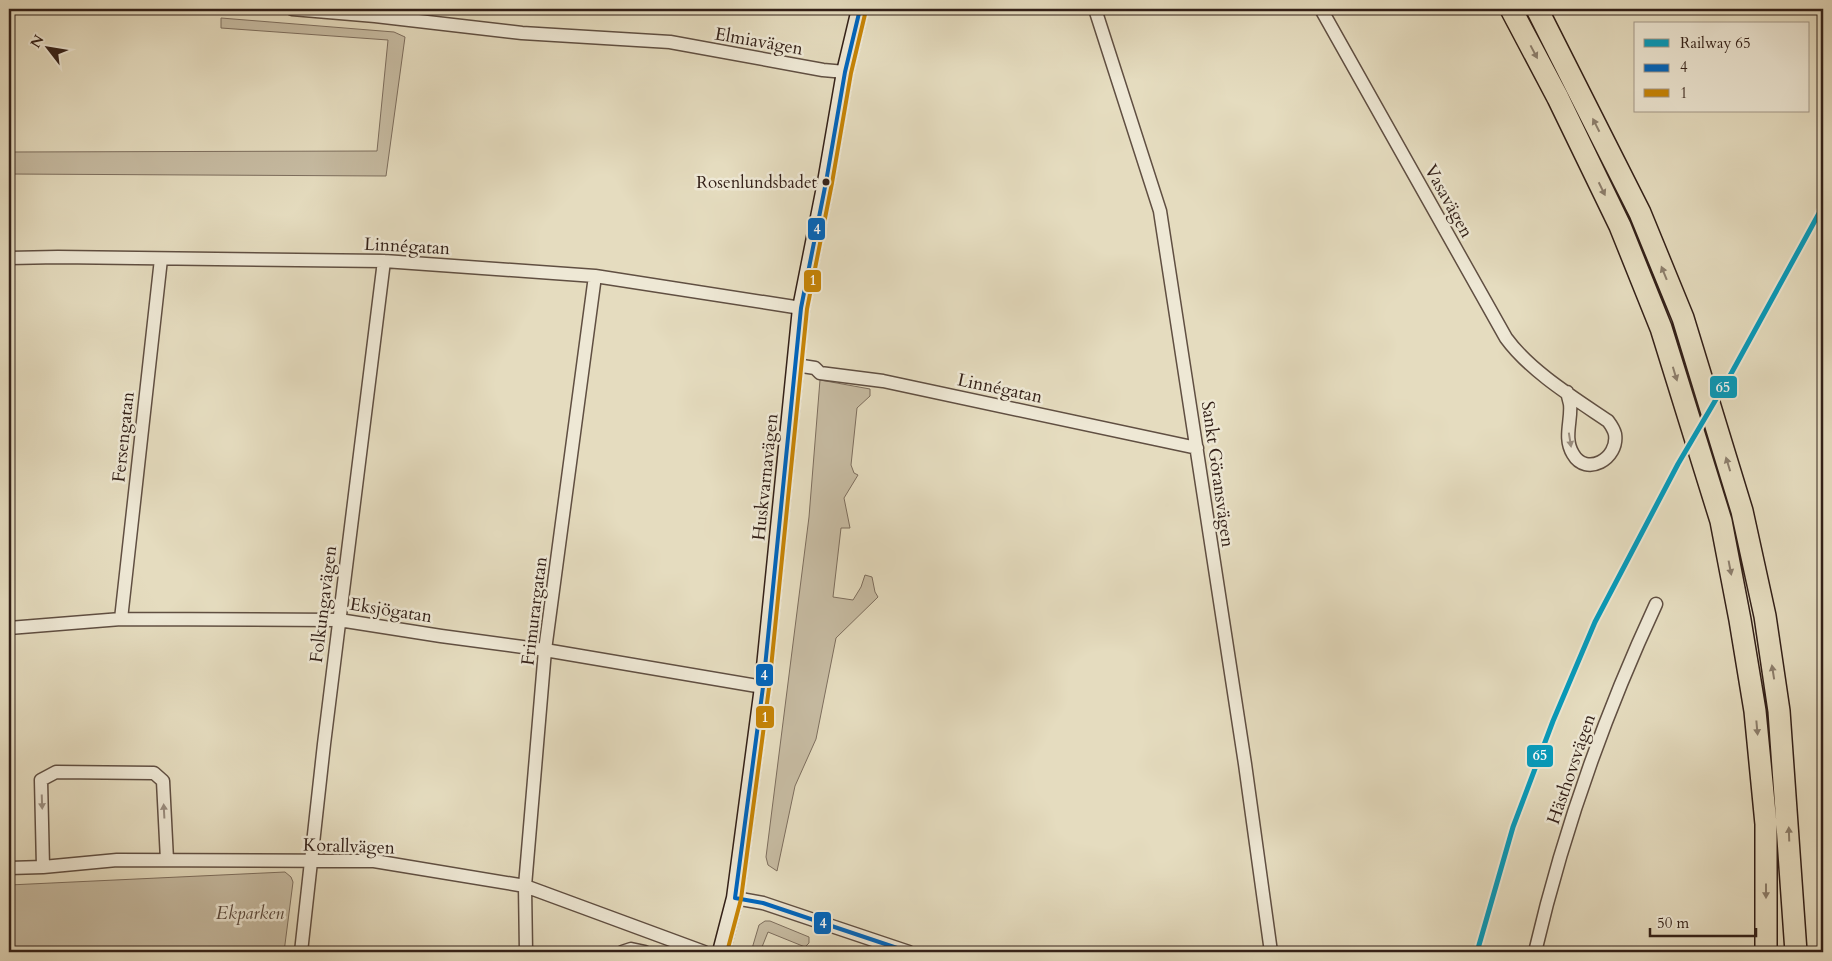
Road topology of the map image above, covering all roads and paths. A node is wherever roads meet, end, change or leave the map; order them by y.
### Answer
1 (292, 9) edge
2 (860, 9) edge
3 (1096, 9) edge
4 (1321, 9) edge
5 (1511, 9) edge
6 (1537, 9) edge
7 (376, 13) edge
8 (845, 72) junction
9 (9, 258) edge
10 (161, 259) junction
11 (384, 261) junction
12 (595, 276) junction
13 (801, 308) junction
14 (796, 365) junction
15 (1567, 392) junction
16 (1196, 448) junction
17 (1656, 604) dead end
18 (121, 619) junction
19 (339, 620) junction
20 (9, 628) edge
21 (545, 650) junction
22 (763, 687) junction
23 (166, 860) junction
24 (310, 862) junction
25 (43, 867) junction
26 (9, 868) edge
27 (1790, 883) junction
28 (525, 886) junction
29 (735, 898) junction
30 (300, 952) edge
31 (526, 952) edge
32 (622, 952) edge
33 (645, 952) edge
34 (704, 952) edge
35 (721, 952) edge
36 (909, 952) edge
37 (1271, 952) edge
38 (1534, 952) edge
39 (1766, 952) edge
40 (1789, 952) edge
41 (1796, 952) edge

1 - 7 street, Elmiavägen
2 - 8 street, Huskvarnavägen
3 - 16 street, Sankt Göransvägen
4 - 15 street, Vasavägen
5 -> 39 highway
27 -> 6 highway
7 - 8 street, Elmiavägen
8 - 13 street, Huskvarnavägen
9 - 10 street, Linnégatan
10 - 11 street, Linnégatan
10 - 18 street, Fersengatan
11 - 12 street, Linnégatan
11 - 19 street, Folkungavägen
12 - 13 street, Linnégatan
12 - 21 street, Frimurargatan
13 - 14 street, Huskvarnavägen
14 - 16 street, Linnégatan
14 - 22 street, Huskvarnavägen
15 -> 15 street, Vasavägen
16 - 37 street, Sankt Göransvägen
17 - 38 street, Hästhovsvägen
18 - 19 street, Eksjögatan
18 - 20 street, Eksjögatan
19 - 21 street, Eksjögatan
19 - 24 street, Folkungavägen
21 - 22 street, Eksjögatan
21 - 28 street, Frimurargatan
22 - 29 street, Huskvarnavägen
23 - 24 street, Korallvägen
23 - 25 street, Korallvägen
23 -> 25 street
24 - 28 street, Korallvägen
24 - 30 street, Folkungavägen
25 - 26 street, Korallvägen
27 - 40 highway
27 - 41 highway
28 - 31 street, Frimurargatan
28 - 34 street, Korallvägen
29 - 35 street, Huskvarnavägen
29 - 36 street
32 - 33 street

